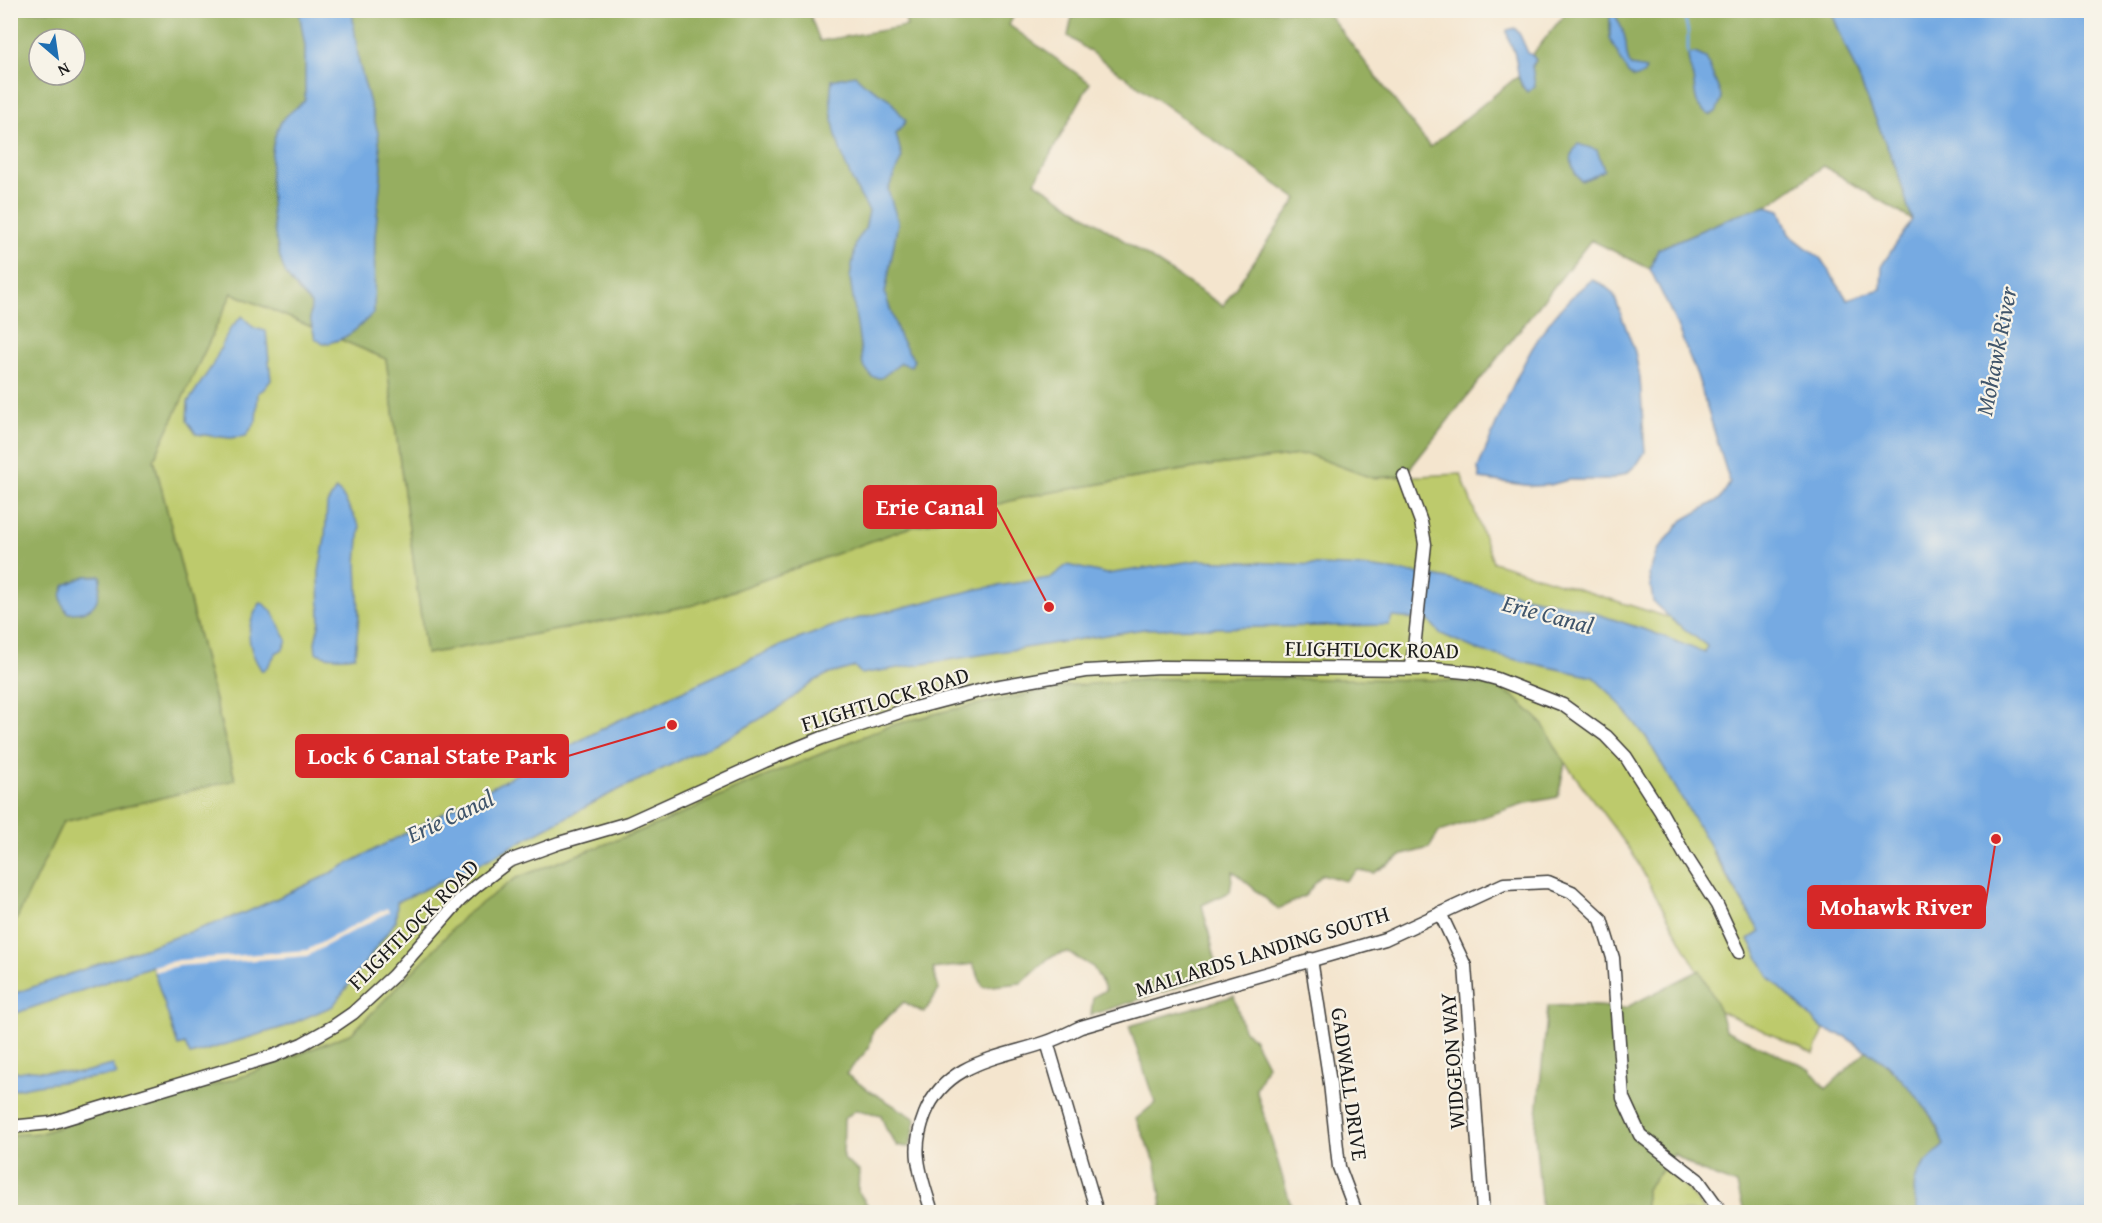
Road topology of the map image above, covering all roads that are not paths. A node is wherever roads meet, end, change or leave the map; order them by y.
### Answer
1 (1404, 476) dead end
2 (1412, 667) junction
3 (1440, 913) junction
4 (1739, 952) dead end
5 (1311, 959) junction
6 (1047, 1042) junction
7 (10, 1127) edge
8 (932, 1212) edge
9 (1097, 1212) edge
10 (1356, 1212) edge
11 (1484, 1212) edge
12 (1721, 1212) edge

1 - 2 street
2 - 4 street, FLIGHTLOCK ROAD
2 - 7 street, FLIGHTLOCK ROAD
3 - 5 street, MALLARDS LANDING SOUTH
3 - 11 street, WIDGEON WAY
3 - 12 street, MALLARDS LANDING SOUTH
5 - 6 street, MALLARDS LANDING SOUTH
5 - 10 street, GADWALL DRIVE
6 - 8 street, MALLARDS LANDING SOUTH
6 - 9 street

